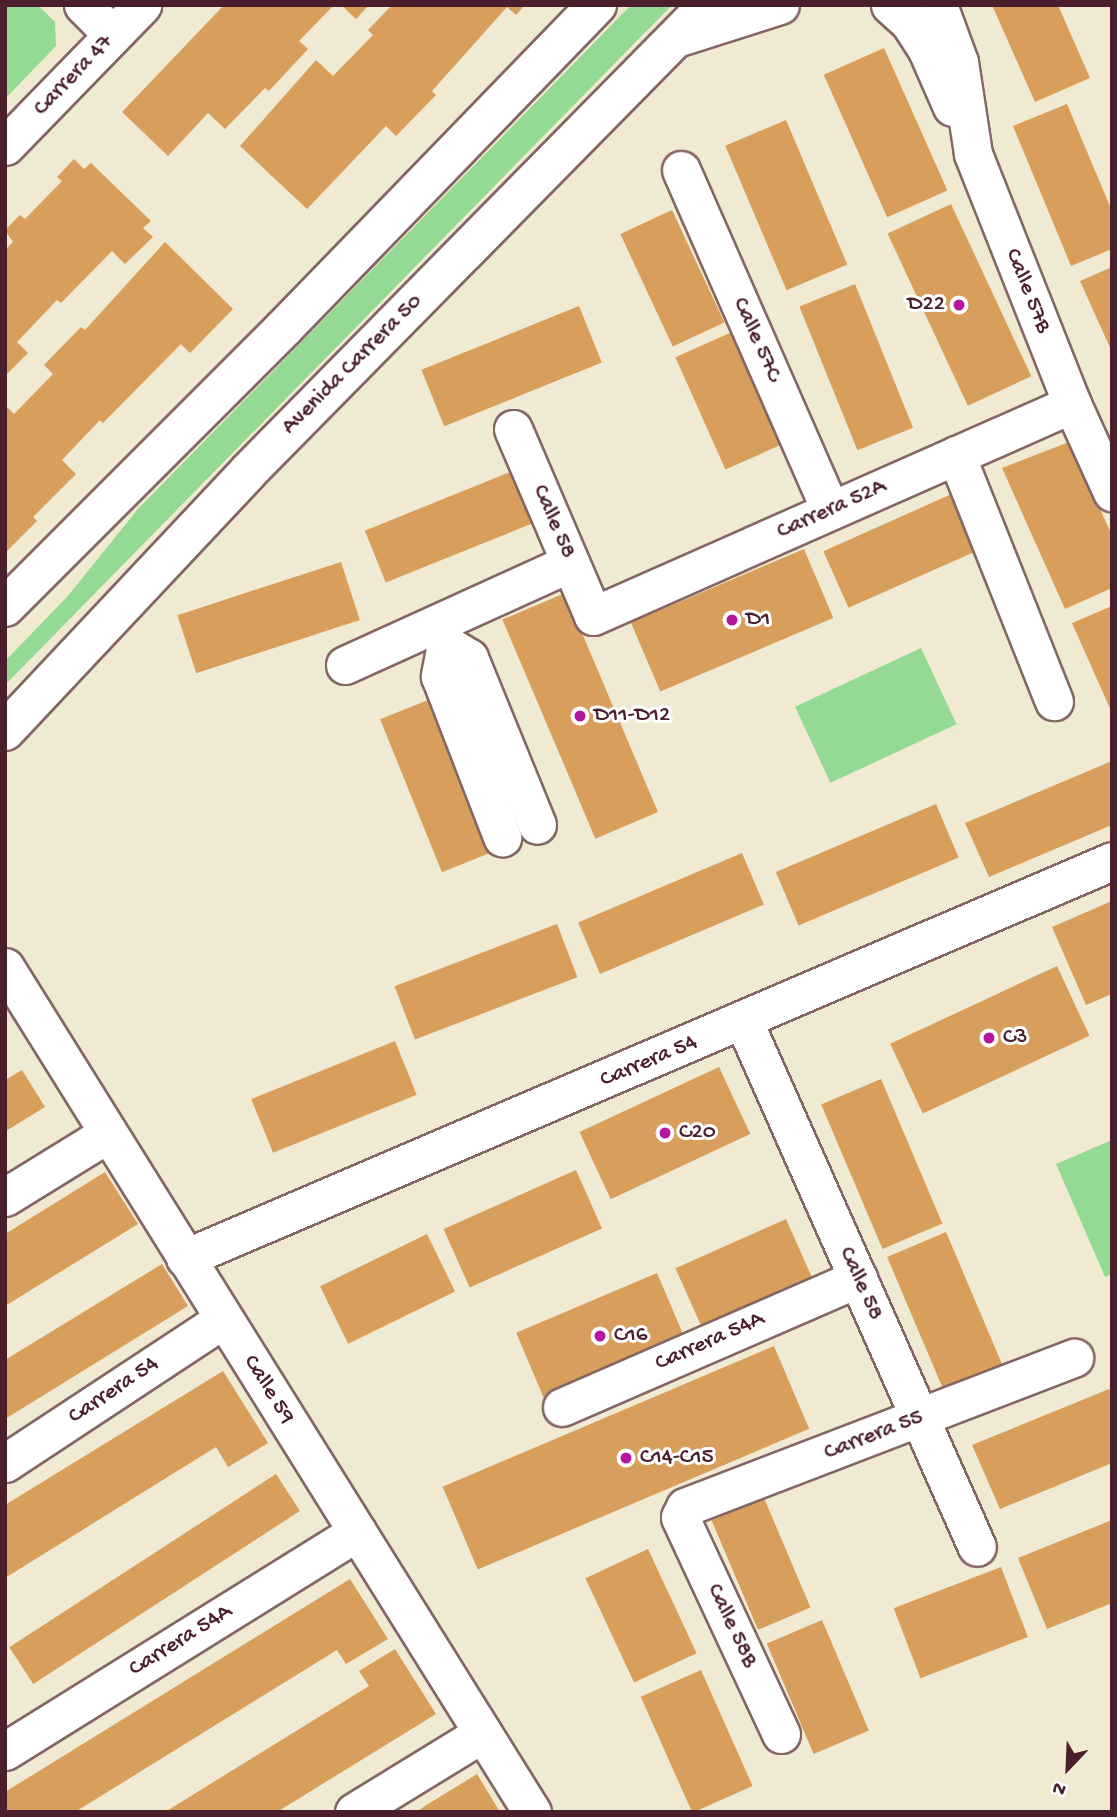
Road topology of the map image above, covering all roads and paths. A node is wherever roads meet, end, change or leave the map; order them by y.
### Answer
1 (83, 5) edge
2 (142, 5) edge
3 (597, 5) edge
4 (708, 5) edge
5 (780, 5) edge
6 (890, 5) edge
7 (937, 5) edge
8 (113, 35) junction
9 (676, 38) junction
10 (5, 146) edge
11 (972, 154) junction
12 (681, 170) dead end
13 (1089, 426) edge
14 (513, 429) dead end
15 (956, 455) junction
16 (1112, 492) edge
17 (830, 510) junction
18 (570, 563) junction
19 (5, 607) edge
20 (593, 615) joint
21 (443, 633) junction
22 (345, 666) dead end
23 (1054, 701) dead end
24 (5, 731) edge
25 (537, 825) dead end
26 (502, 837) dead end
27 (1112, 861) edge
28 (5, 967) edge
29 (744, 1022) junction
30 (107, 1134) junction
31 (5, 1197) edge
32 (185, 1258) junction
33 (858, 1278) junction
34 (223, 1319) junction
35 (1074, 1358) dead end
36 (562, 1407) dead end
37 (921, 1418) junction
38 (5, 1463) edge
39 (680, 1517) joint
40 (357, 1532) junction
41 (977, 1547) dead end
42 (483, 1733) junction
43 (781, 1734) dead end
44 (5, 1751) edge
45 (354, 1812) edge
46 (532, 1812) edge

1 - 8 street
2 - 8 street, Carrera 47
3 - 19 main road
4 - 9 main road, Avenida Carrera 50
5 - 9 street
6 - 11 street, Calle 57B
7 - 11 street, Calle 57B
8 - 10 street, Carrera 47
9 - 24 main road, Avenida Carrera 50
11 - 13 street, Calle 57B
12 - 17 street, Calle 57C
13 - 15 street, Carrera 52A
13 - 16 street, Calle 57B
14 - 18 street, Calle 58
15 - 17 street, Carrera 52A
15 - 23 street
17 - 20 street, Carrera 52A
18 - 20 street, Calle 58
18 - 21 street
21 - 22 street
21 - 25 street
21 - 26 street
27 - 29 street, Carrera 54
28 - 30 street, Calle 59
29 - 32 street, Carrera 54
29 - 33 street, Calle 58
30 - 31 street
30 - 32 street, Calle 59
32 - 34 street, Calle 59
33 - 36 street, Carrera 54A
33 - 37 street, Calle 58
34 - 38 street, Carrera 54
34 - 40 street, Calle 59
35 - 37 street, Carrera 55
37 - 39 street, Carrera 55
37 - 41 street, Calle 58
39 - 43 street, Calle 58B
40 - 42 street, Calle 59
40 - 44 street, Carrera 54A
42 - 45 street
42 - 46 street, Calle 59

